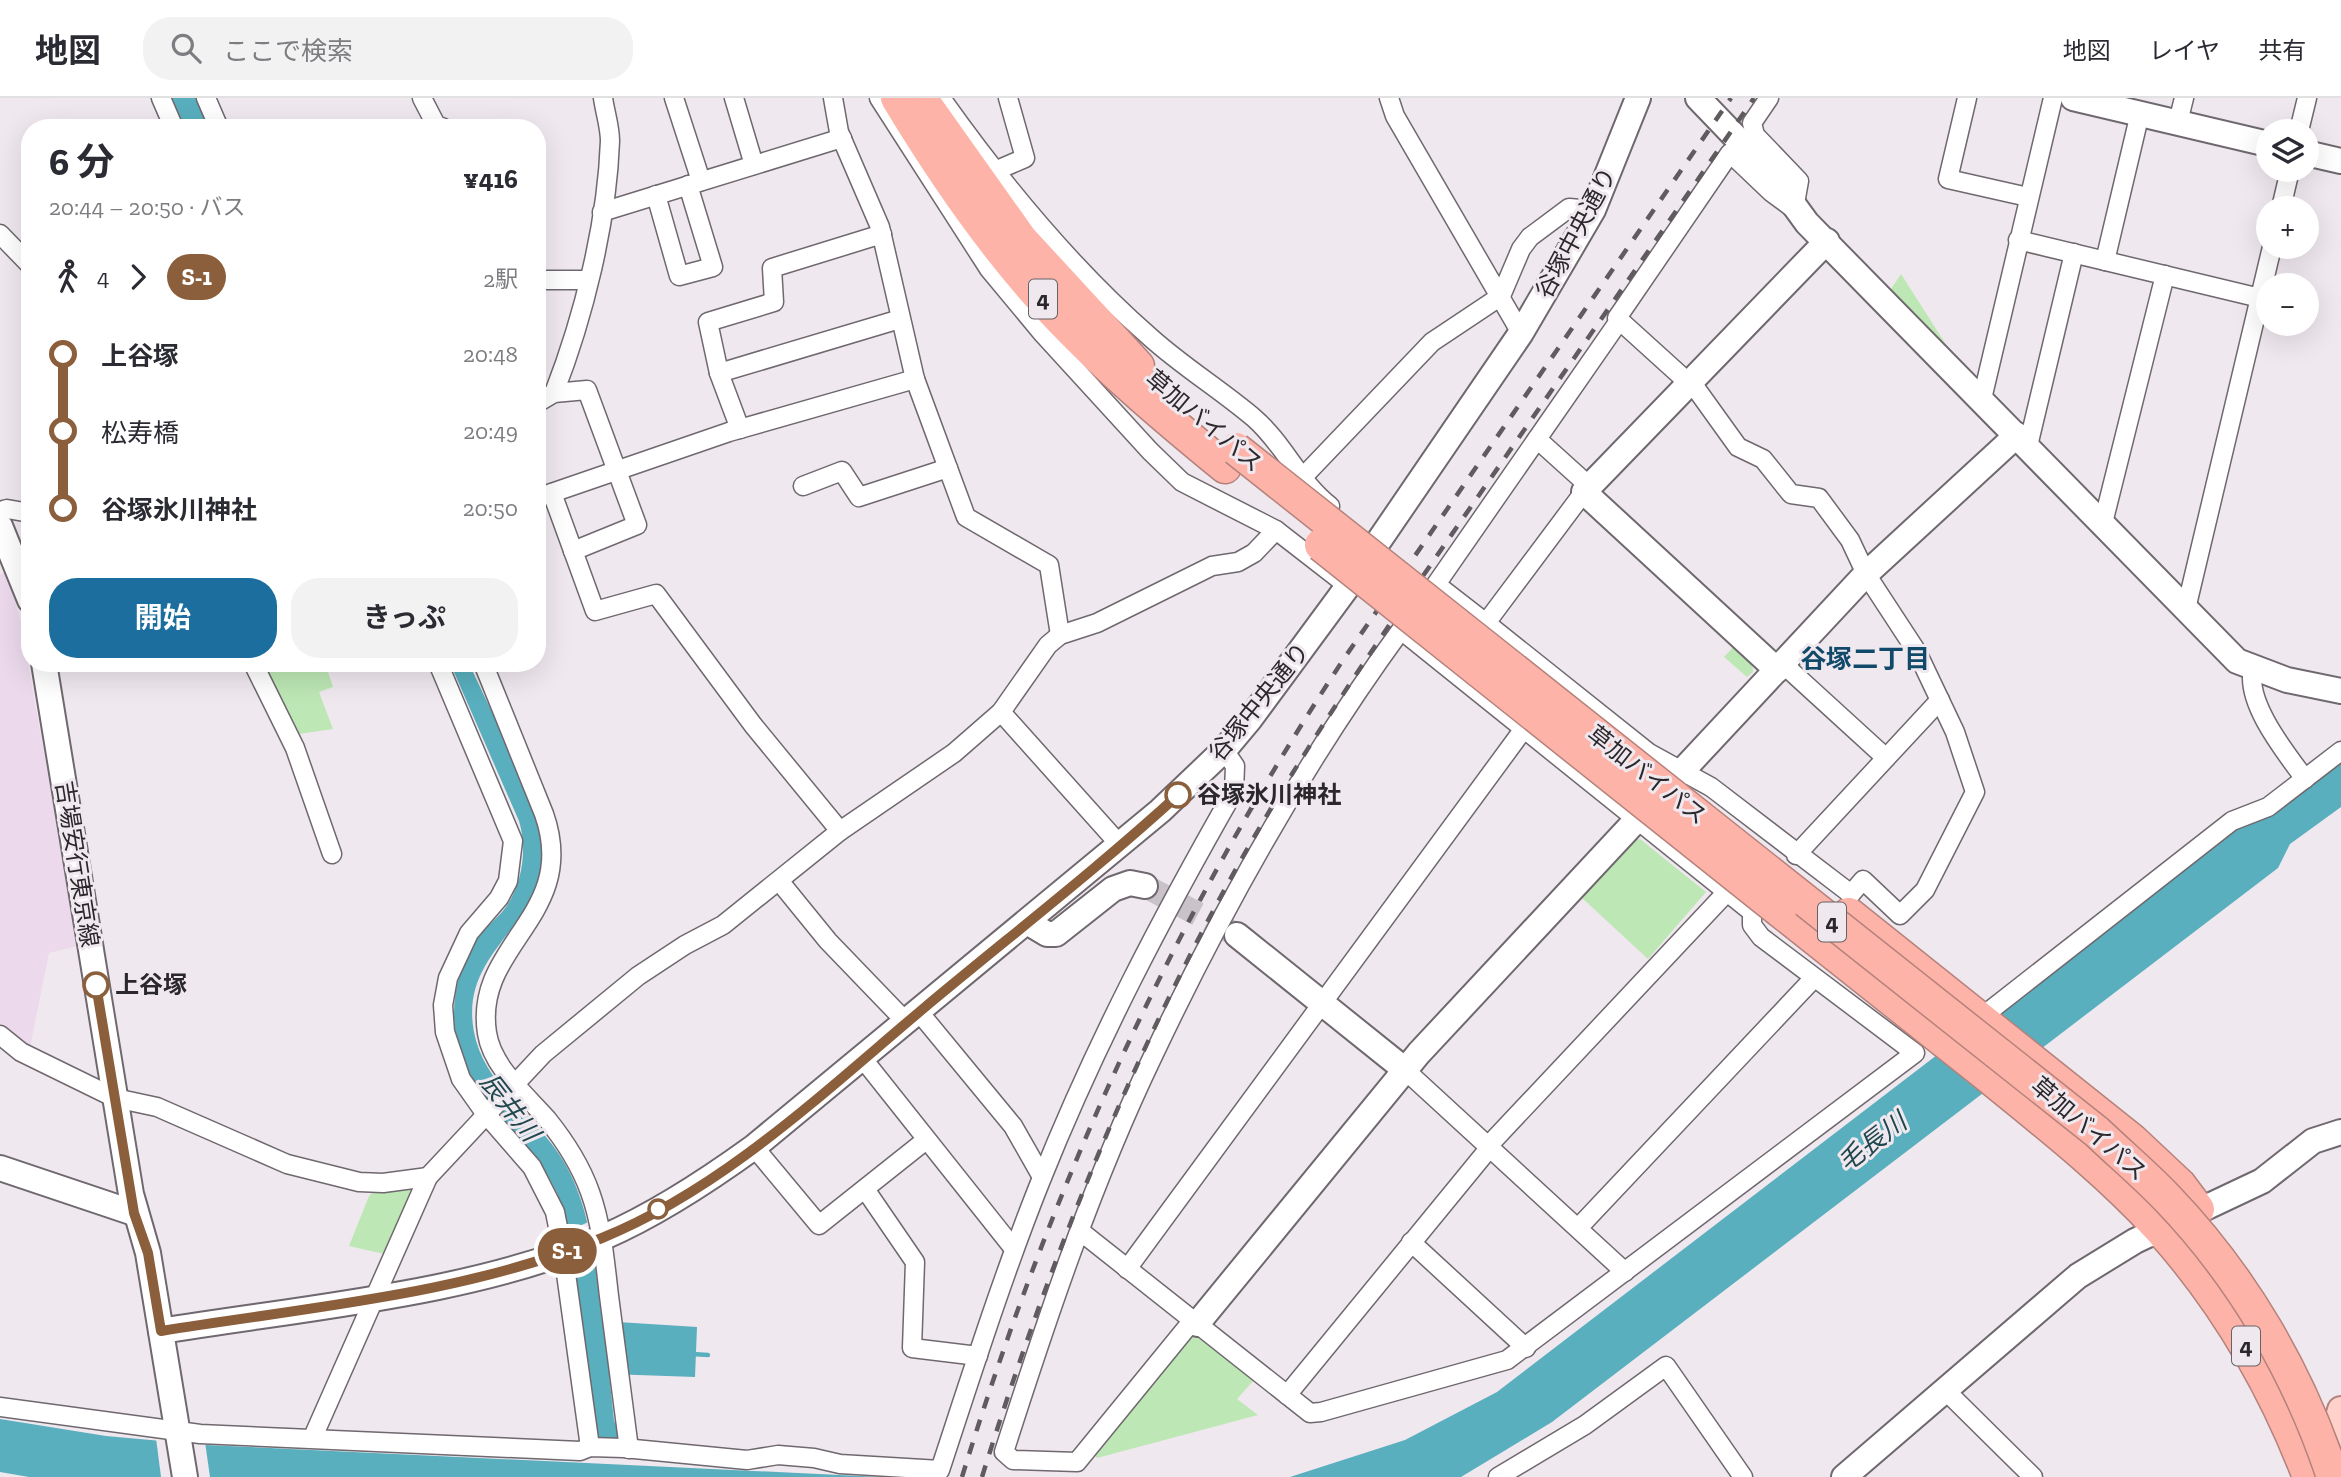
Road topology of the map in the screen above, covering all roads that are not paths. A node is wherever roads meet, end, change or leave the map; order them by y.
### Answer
1 (161, 98) edge
2 (206, 98) edge
3 (422, 98) edge
4 (603, 98) edge
5 (674, 98) edge
6 (734, 98) edge
7 (833, 98) edge
8 (880, 98) edge
9 (897, 98) edge
10 (922, 98) edge
11 (941, 98) edge
12 (1008, 98) edge
13 (1389, 98) edge
14 (1638, 98) edge
15 (1698, 98) edge
16 (1769, 98) edge
17 (1967, 98) edge
18 (2053, 98) edge
19 (2073, 98) edge
20 (2184, 98) edge
21 (2307, 98) edge
22 (2140, 113) junction
23 (170, 119) edge
24 (215, 119) edge
25 (433, 119) edge
26 (2302, 119) edge
27 (2178, 122) junction
28 (842, 138) junction
29 (2256, 141) edge
30 (2319, 156) edge
31 (2341, 160) edge
32 (754, 165) junction
33 (995, 171) junction
34 (695, 183) junction
35 (656, 195) junction
36 (2028, 197) junction
37 (1794, 209) junction
38 (1593, 210) junction
39 (602, 212) junction
40 (0, 234) edge
41 (882, 234) junction
42 (2018, 240) junction
43 (1827, 241) junction
44 (2074, 253) junction
45 (21, 256) edge
46 (2105, 261) junction
47 (2165, 275) junction
48 (546, 280) edge
49 (587, 280) junction
50 (1501, 296) junction
51 (2256, 297) edge
52 (2256, 315) edge
53 (900, 319) junction
54 (1619, 321) junction
55 (1521, 333) junction
56 (719, 373) junction
57 (915, 379) junction
58 (1691, 384) junction
59 (554, 393) junction
60 (546, 398) edge
61 (1982, 399) junction
62 (740, 429) junction
63 (1537, 439) junction
64 (2023, 440) junction
65 (1230, 458) junction
66 (948, 468) junction
67 (617, 471) junction
68 (1303, 477) junction
69 (803, 486) dead end
70 (1586, 488) junction
71 (546, 495) edge
72 (546, 497) edge
73 (0, 511) edge
74 (21, 511) edge
75 (2103, 523) junction
76 (0, 526) edge
77 (1276, 530) junction
78 (1378, 542) junction
79 (573, 551) junction
80 (1866, 574) junction
81 (21, 578) edge
82 (1437, 585) junction
83 (1348, 586) junction
84 (2186, 609) junction
85 (1486, 623) junction
86 (1401, 631) junction
87 (1060, 635) junction
88 (1780, 667) junction
89 (2253, 669) junction
90 (45, 672) edge
91 (257, 672) edge
92 (442, 672) edge
93 (487, 672) edge
94 (2341, 691) edge
95 (1940, 700) junction
96 (1001, 712) junction
97 (1523, 730) junction
98 (1224, 750) junction
99 (2341, 751) edge
100 (1886, 758) junction
101 (1680, 771) junction
102 (1649, 775) junction
103 (2305, 779) junction
104 (1637, 820) junction
105 (840, 831) junction
106 (1120, 845) junction
107 (332, 854) dead end
108 (1796, 855) junction
109 (780, 882) junction
110 (1145, 886) tunnel mouth
111 (1726, 893) junction
112 (1027, 922) junction
113 (1237, 935) tunnel mouth
114 (1814, 978) junction
115 (1323, 1003) junction
116 (913, 1018) junction
117 (1980, 1019) junction
118 (0, 1035) edge
119 (1945, 1043) junction
120 (863, 1059) junction
121 (1404, 1069) junction
122 (512, 1084) junction
123 (115, 1098) junction
124 (487, 1111) junction
125 (2341, 1132) edge
126 (926, 1140) junction
127 (1490, 1146) junction
128 (754, 1147) junction
129 (0, 1168) edge
130 (428, 1177) junction
131 (1042, 1177) junction
132 (865, 1189) junction
133 (2198, 1209) junction
134 (134, 1213) junction
135 (1579, 1227) junction
136 (2159, 1228) junction
137 (1080, 1231) junction
138 (599, 1239) junction
139 (1411, 1242) junction
140 (1014, 1250) junction
141 (565, 1251) junction
142 (1127, 1269) junction
143 (1625, 1272) junction
144 (375, 1296) junction
145 (1195, 1322) junction
146 (161, 1331) junction
147 (1526, 1348) junction
148 (978, 1356) junction
149 (1944, 1390) junction
150 (1287, 1395) junction
151 (0, 1407) edge
152 (2341, 1410) edge
153 (180, 1437) junction
154 (313, 1437) junction
155 (592, 1448) junction
156 (626, 1448) junction
157 (2327, 1467) edge
158 (185, 1477) edge
159 (1499, 1477) edge
160 (1744, 1477) edge
161 (1844, 1477) edge
162 (2033, 1477) edge

1 - 23 street
2 - 24 street
3 - 25 street
4 - 39 street
5 - 34 street
6 - 32 street
7 - 28 street
8 - 77 street
9 - 65 highway, 草加バイパス / 4
10 - 65 highway, 草加バイパス / 4
11 - 33 street
12 - 33 street
13 - 50 street
14 - 38 street, 谷塚中央通り
15 - 37 street
16 - 37 street
17 - 36 street
18 - 36 street
19 - 22 street
20 - 27 street
21 - 26 street
22 - 27 street
22 - 46 street
27 - 29 street
28 - 32 street
28 - 41 street
30 - 31 street
32 - 34 street
33 - 68 street
34 - 35 street
34 - 35 street
35 - 39 street
36 - 42 street
37 - 43 street
37 - 54 street
38 - 50 street
38 - 55 street, 谷塚中央通り
39 - 49 street
40 - 45 street
41 - 53 street
41 - 56 street
42 - 44 street
42 - 61 street
43 - 58 street
43 - 61 street
44 - 46 street
44 - 64 street
46 - 47 street
47 - 51 street
47 - 75 street
48 - 49 street
49 - 59 street
50 - 55 street
50 - 68 street
52 - 84 street
53 - 56 street
53 - 57 street
54 - 58 street
54 - 63 street
55 - 78 street, 谷塚中央通り
56 - 62 street
57 - 62 street
57 - 66 street
58 - 70 street
58 - 80 street
59 - 60 street
59 - 67 street
61 - 64 street
62 - 67 street
63 - 70 street
63 - 82 street
64 - 75 street
64 - 80 street
65 - 102 highway, 草加バイパス / 4, bridge
65 - 119 highway, 草加バイパス / 4, bridge
66 - 69 street
66 - 87 street
67 - 71 street
67 - 79 street
68 - 78 street
70 - 85 street
70 - 88 street
72 - 79 street
73 - 74 street
75 - 84 street
76 - 81 street
77 - 83 street
77 - 87 street
78 - 83 street, 谷塚中央通り
79 - 105 street
80 - 88 street
80 - 95 street
82 - 85 street
82 - 86 street
83 - 98 street, 谷塚中央通り
84 - 89 street
85 - 101 street
86 - 97 street
86 - 137 street
87 - 96 street
88 - 100 street
88 - 101 street
89 - 94 street
89 - 103 street
90 - 123 street, 吉場安行東京線
91 - 107 street
92 - 124 street
93 - 122 street
95 - 100 street
95 - 108 street
96 - 105 street
96 - 106 street
97 - 104 street
97 - 115 street
98 - 106 street, 谷塚中央通り
98 - 131 street
99 - 103 street
100 - 108 street
101 - 104 street
101 - 108 street
102 - 117 highway, bridge
102 - 157 highway, 草加バイパス / 4, bridge
103 - 117 street
104 - 111 street
104 - 121 street
105 - 109 street
106 - 112 street, 谷塚中央通り
109 - 116 street
109 - 122 street
110 - 112 street
111 - 114 street
111 - 127 street
112 - 116 street, 谷塚中央通り
113 - 115 street
114 - 135 street
114 - 143 street
115 - 121 street
115 - 142 street
116 - 120 street, 谷塚中央通り
116 - 131 street
117 - 119 street
117 - 133 highway
118 - 123 street
119 - 136 highway, 草加バイパス / 4
120 - 126 street
120 - 128 street, 谷塚中央通り
121 - 127 street
121 - 145 street
122 - 124 street
122 - 138 street
123 - 130 street
123 - 134 street, 吉場安行東京線
124 - 130 street
124 - 141 street
125 - 133 street
126 - 132 street
126 - 140 street
127 - 135 street
127 - 139 street
128 - 132 street
128 - 138 street, 谷塚中央通り
129 - 134 street
130 - 144 street
131 - 140 street
132 - 148 street
133 - 136 street
134 - 146 street, 吉場安行東京線
135 - 143 street
136 - 149 street
136 - 157 highway, 草加バイパス / 4
137 - 142 street
137 - 145 street
138 - 141 street, 谷塚中央通り
138 - 156 street
139 - 147 street
139 - 150 street
140 - 148 street
141 - 144 street, 谷塚中央通り
141 - 155 street
142 - 145 street
143 - 147 street
144 - 146 street, 谷塚中央通り
144 - 154 street
145 - 150 street
146 - 153 street, 吉場安行東京線
147 - 150 street
148 - 156 street
149 - 161 street
149 - 162 street
151 - 153 street
152 - 157 main road
153 - 154 street
153 - 158 street, 吉場安行東京線
154 - 155 street
155 - 156 street
159 - 160 street

